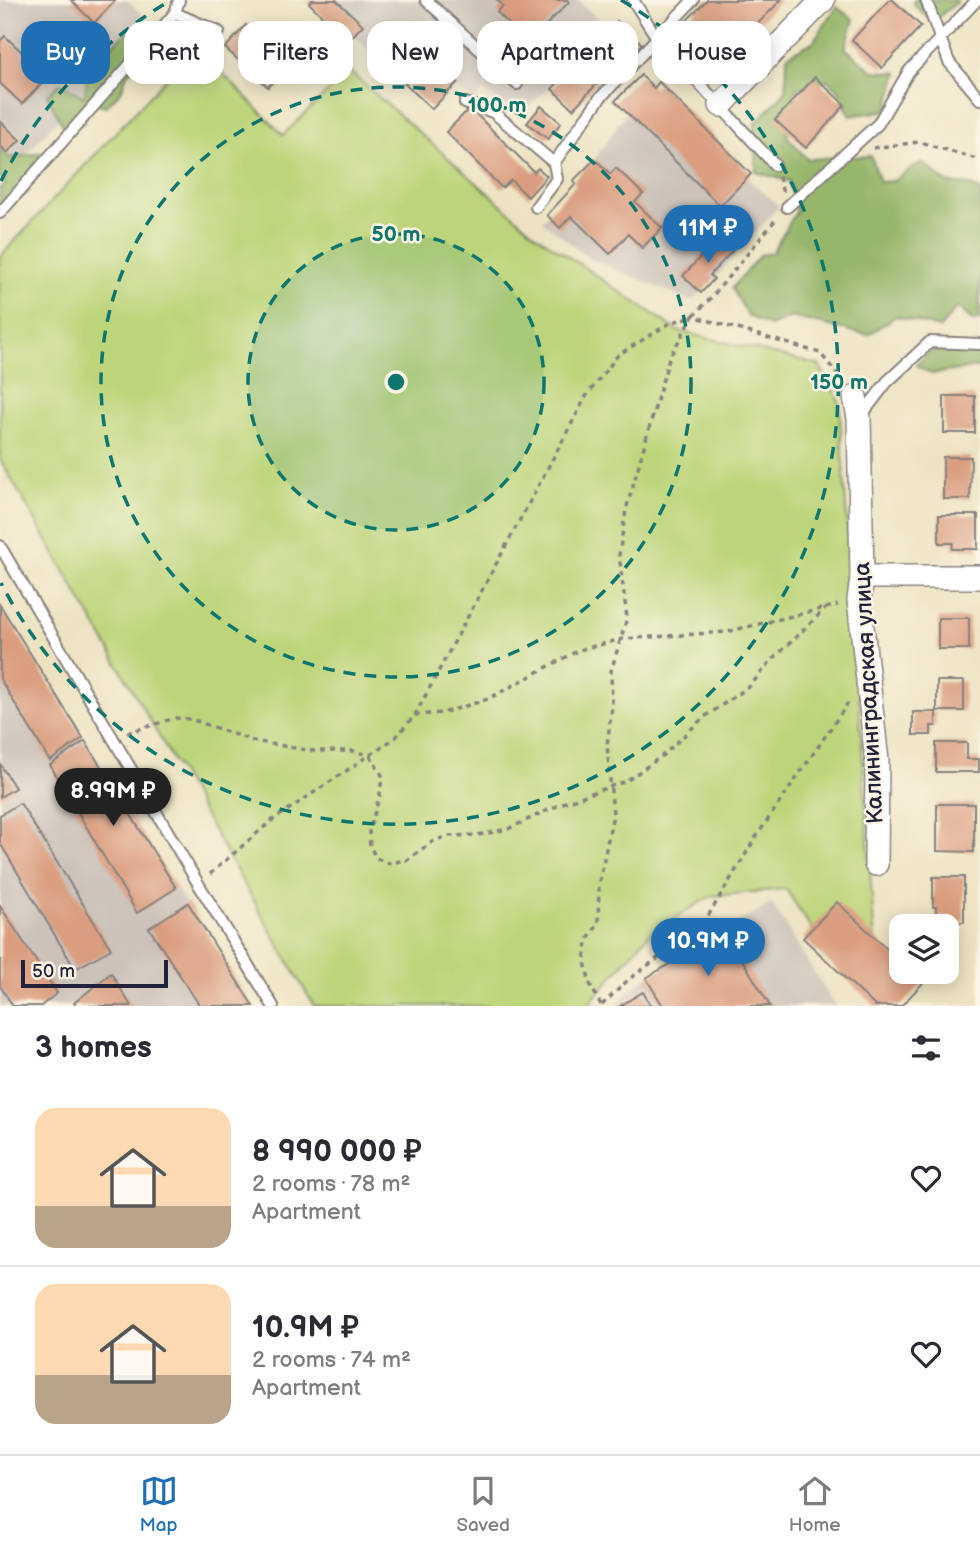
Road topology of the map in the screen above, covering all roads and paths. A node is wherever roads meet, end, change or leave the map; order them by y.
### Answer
1 (180, 0) edge
2 (426, 0) edge
3 (633, 0) edge
4 (693, 0) edge
5 (824, 0) edge
6 (926, 0) edge
7 (977, 0) edge
8 (175, 13) junction
9 (194, 21) edge
10 (673, 21) edge
11 (652, 30) edge
12 (940, 38) junction
13 (652, 43) edge
14 (477, 47) edge
15 (701, 84) edge
16 (980, 99) edge
17 (465, 103) dead end
18 (721, 105) junction
19 (851, 149) junction
20 (980, 160) edge
21 (554, 163) junction
22 (775, 165) joint
23 (536, 207) dead end
24 (787, 207) junction
25 (0, 213) edge
26 (692, 316) junction
27 (980, 344) edge
28 (857, 408) junction
29 (0, 546) edge
30 (980, 577) edge
31 (860, 589) junction
32 (826, 608) junction
33 (622, 639) junction
34 (867, 671) junction
35 (415, 715) junction
36 (115, 742) junction
37 (370, 756) junction
38 (611, 788) junction
39 (876, 864) dead end
40 (199, 885) junction
41 (272, 1006) edge
42 (601, 1006) edge

1 - 8 lane
2 - 14 lane
3 - 11 lane
4 - 10 lane
5 - 18 street
6 - 12 lane
7 - 12 lane
8 - 9 lane
8 - 25 lane
12 - 16 lane
12 - 19 lane
13 - 21 lane
15 - 18 lane
17 - 21 lane
18 - 22 lane
19 - 20 path
19 - 24 lane
21 - 23 lane
22 - 24 path
24 - 26 path
26 - 28 path
26 - 33 path
26 - 35 path
27 - 28 lane
28 - 31 street, Калининградская улица
29 - 36 lane
30 - 31 street
31 - 32 path
31 - 34 street, Калининградская улица
32 - 33 path
32 - 38 path
33 - 35 path
33 - 38 path
34 - 39 street, Калининградская улица
34 - 42 path
35 - 37 path
36 - 37 path
36 - 40 lane
37 - 38 path
37 - 40 path
38 - 42 path
40 - 41 lane

